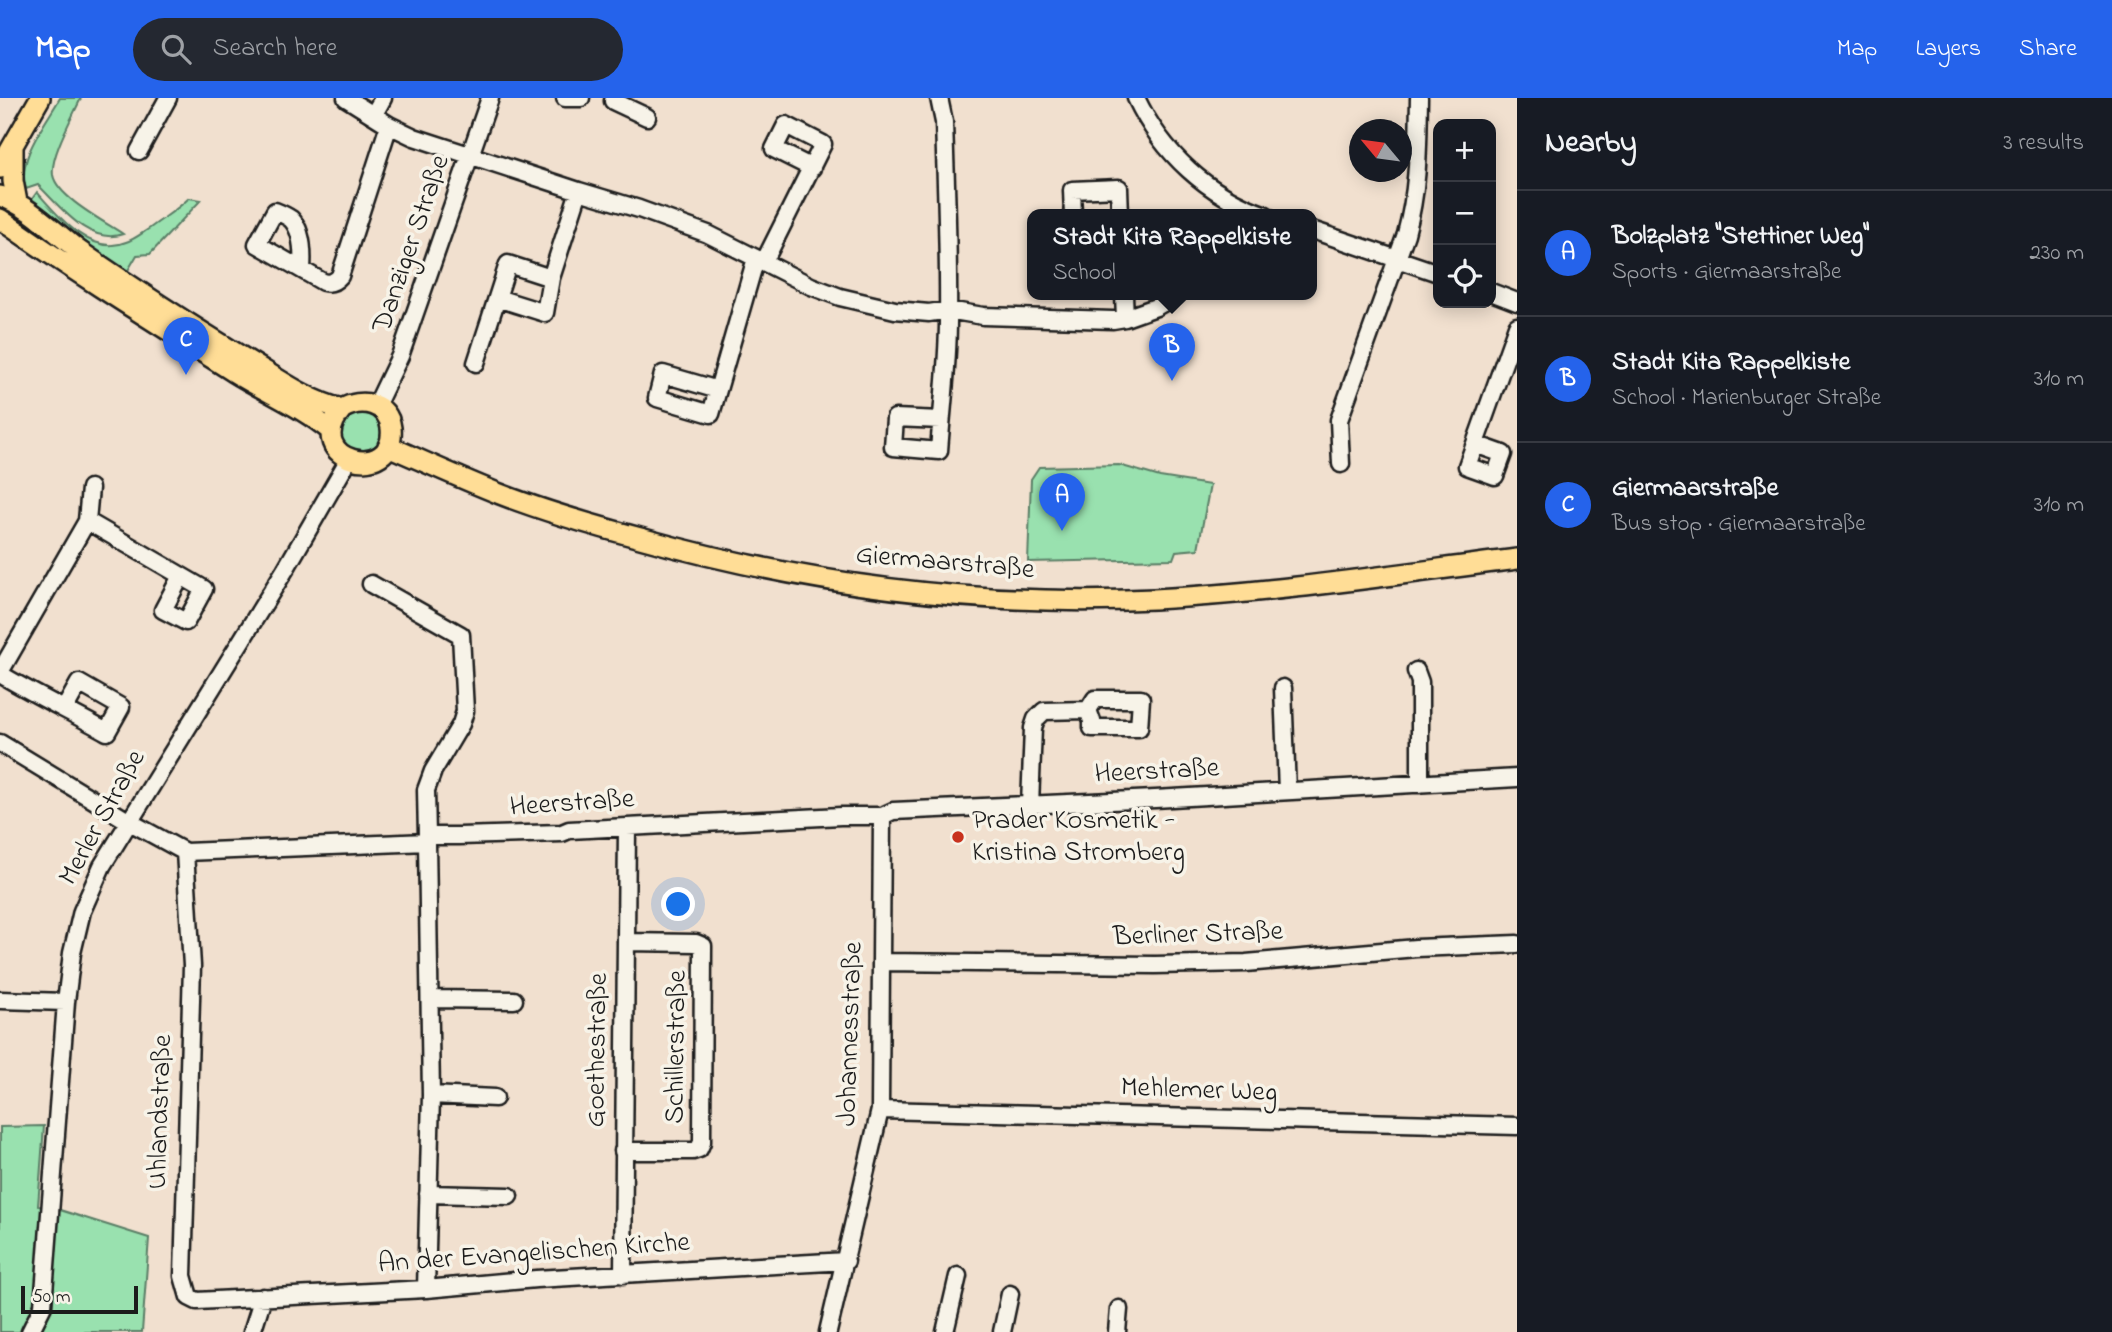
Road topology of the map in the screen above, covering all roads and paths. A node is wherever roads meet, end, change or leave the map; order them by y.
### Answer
1 (40, 98) edge
2 (168, 98) edge
3 (346, 98) edge
4 (383, 98) edge
5 (490, 98) edge
6 (565, 98) edge
7 (581, 98) edge
8 (939, 98) edge
9 (1136, 98) edge
10 (1419, 98) edge
11 (612, 99) edge
12 (374, 114) junction
13 (647, 117) dead end
14 (389, 125) junction
15 (13, 146) junction
16 (139, 151) dead end
17 (471, 155) junction
18 (0, 168) edge
19 (812, 168) dead end
20 (579, 191) junction
21 (9, 199) edge
22 (1073, 209) edge
23 (1120, 209) edge
24 (1240, 209) edge
25 (0, 219) edge
26 (1317, 232) edge
27 (25, 237) junction
28 (0, 239) edge
29 (1397, 259) junction
30 (760, 260) junction
31 (302, 269) dead end
32 (1433, 271) edge
33 (551, 278) junction
34 (1496, 294) edge
35 (497, 298) junction
36 (1124, 300) edge
37 (1168, 300) edge
38 (1517, 302) edge
39 (948, 310) junction
40 (1125, 318) junction
41 (1517, 326) edge
42 (476, 363) dead end
43 (718, 390) dead end
44 (376, 405) junction
45 (342, 409) junction
46 (941, 420) dead end
47 (331, 431) junction
48 (1475, 444) dead end
49 (388, 446) junction
50 (349, 459) junction
51 (1341, 464) dead end
52 (90, 488) dead end
53 (87, 521) junction
54 (1517, 559) edge
55 (181, 576) dead end
56 (371, 584) dead end
57 (1416, 671) dead end
58 (0, 673) edge
59 (1283, 688) dead end
60 (65, 708) dead end
61 (1087, 710) dead end
62 (0, 743) edge
63 (1517, 778) edge
64 (1420, 785) junction
65 (1287, 791) junction
66 (1030, 805) junction
67 (882, 816) junction
68 (128, 821) junction
69 (627, 827) junction
70 (427, 839) junction
71 (185, 852) junction
72 (626, 942) junction
73 (1517, 944) edge
74 (881, 962) junction
75 (431, 999) junction
76 (0, 1000) edge
77 (514, 1000) dead end
78 (66, 1002) junction
79 (431, 1095) junction
80 (495, 1098) dead end
81 (880, 1110) junction
82 (1517, 1126) edge
83 (623, 1151) junction
84 (428, 1194) junction
85 (509, 1196) dead end
86 (846, 1261) junction
87 (623, 1275) junction
88 (958, 1276) dead end
89 (426, 1289) junction
90 (1010, 1294) dead end
91 (262, 1297) junction
92 (1119, 1309) dead end
93 (30, 1332) edge
94 (252, 1332) edge
95 (828, 1332) edge
96 (945, 1332) edge
97 (1002, 1332) edge
98 (1117, 1332) edge

1 - 15 main road
2 - 16 street
3 - 12 street
4 - 12 street
5 - 17 street, Danziger Straße
6 - 7 street
8 - 39 street
9 - 24 street
10 - 29 street
11 - 13 street
12 - 14 street
14 - 17 street
14 - 31 street
15 - 18 main road
15 - 21 main road
17 - 20 street
17 - 44 street, Danziger Straße
19 - 30 street
20 - 30 street
20 - 33 street
21 - 45 main road
22 - 23 street
25 - 27 main road
26 - 29 street
27 - 28 main road
27 - 47 main road
29 - 32 street
29 - 51 street
30 - 39 street
30 - 43 street
33 - 35 street
33 - 35 street
34 - 38 street
35 - 42 street
36 - 40 street
37 - 40 street
39 - 40 street
39 - 46 street
41 - 48 street
44 - 45 main road
44 - 49 main road
45 - 47 main road
47 - 50 main road
49 - 50 main road
49 - 54 main road, Giermaarstraße
50 - 68 street, Merler Straße
52 - 53 street
53 - 55 street
53 - 58 street
56 - 70 street
57 - 64 street
58 - 60 street
59 - 65 street
61 - 66 street
62 - 68 street
63 - 64 street, Heerstraße
64 - 65 street, Heerstraße
65 - 66 street, Heerstraße
66 - 67 street, Heerstraße
67 - 69 street, Heerstraße
67 - 74 street, Johannesstraße
68 - 71 street
68 - 78 street, Merler Straße
69 - 70 street, Heerstraße
69 - 72 street, Goethestraße
70 - 71 street, Heerstraße
70 - 75 street
71 - 91 street, Uhlandstraße
72 - 83 street, Goethestraße
72 - 83 street, Schillerstraße
73 - 74 street, Berliner Straße
74 - 81 street, Johannesstraße
75 - 77 street
75 - 79 street
76 - 78 street
78 - 93 street, Merler Straße
79 - 80 street
79 - 84 street
81 - 82 street, Mehlemer Weg
81 - 86 street, Johannesstraße
83 - 87 street, Goethestraße
84 - 85 street
84 - 89 street
86 - 87 street, An der Evangelischen Kirche
86 - 95 street, Johannesstraße
87 - 89 street, An der Evangelischen Kirche
88 - 96 street
89 - 91 street, An der Evangelischen Kirche
90 - 97 street
91 - 94 street
92 - 98 street

